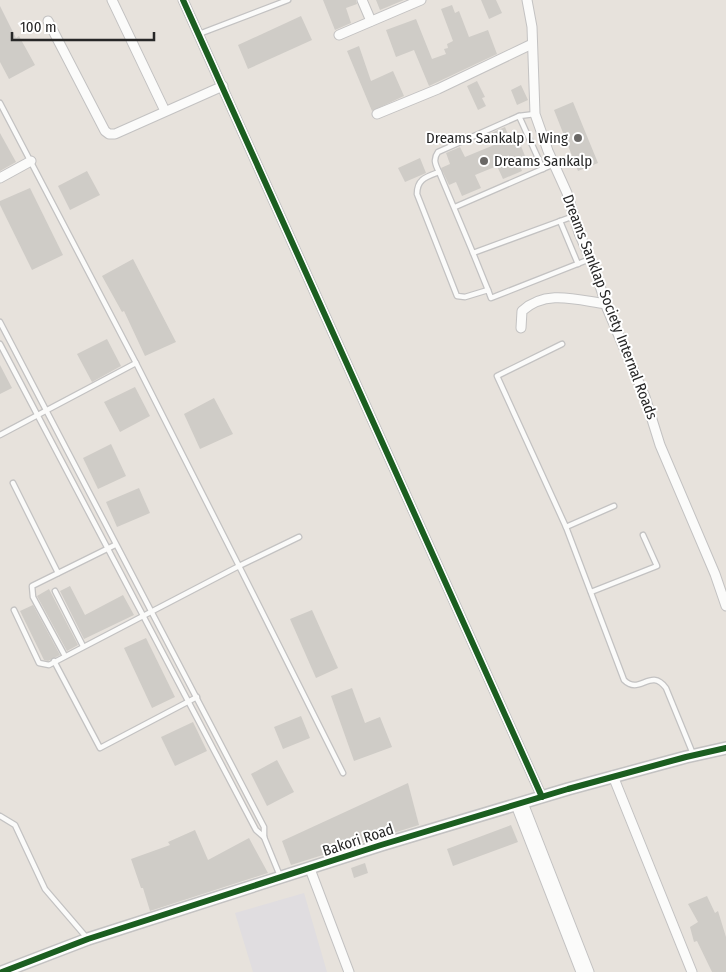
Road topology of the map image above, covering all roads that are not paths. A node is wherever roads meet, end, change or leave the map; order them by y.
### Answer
1 (112, 0) edge
2 (183, 0) edge
3 (288, 0) edge
4 (362, 0) edge
5 (421, 0) edge
6 (528, 0) edge
7 (371, 21) junction
8 (48, 22) dead end
9 (200, 34) junction
10 (339, 35) dead end
11 (532, 44) junction
12 (223, 86) junction
13 (0, 103) edge
14 (165, 111) junction
15 (377, 114) dead end
16 (535, 114) junction
17 (519, 116) junction
18 (31, 161) junction
19 (554, 164) junction
20 (543, 169) junction
21 (439, 172) junction
22 (0, 178) edge
23 (455, 208) junction
24 (574, 216) junction
25 (560, 221) junction
26 (473, 254) junction
27 (590, 259) junction
28 (578, 264) junction
29 (488, 290) junction
30 (606, 304) junction
31 (0, 322) edge
32 (521, 328) dead end
33 (0, 344) edge
34 (562, 344) dead end
35 (136, 363) junction
36 (47, 411) junction
37 (38, 416) junction
38 (0, 435) edge
39 (13, 483) dead end
40 (614, 506) dead end
41 (566, 527) junction
42 (643, 535) dead end
43 (299, 537) dead end
44 (115, 544) junction
45 (108, 548) junction
46 (239, 566) junction
47 (58, 573) junction
48 (55, 591) dead end
49 (591, 592) junction
50 (726, 606) edge
51 (14, 610) dead end
52 (151, 611) junction
53 (142, 614) junction
54 (83, 646) junction
55 (65, 656) junction
56 (54, 662) junction
57 (197, 697) junction
58 (188, 701) junction
59 (726, 748) edge
60 (694, 755) junction
61 (343, 773) dead end
62 (613, 776) junction
63 (542, 797) junction
64 (520, 804) junction
65 (0, 816) edge
66 (264, 837) junction
67 (310, 868) junction
68 (280, 878) junction
69 (88, 939) junction
70 (2, 972) edge
71 (349, 972) edge
72 (582, 972) edge
73 (589, 972) edge
74 (692, 972) edge

1 - 14 street
2 - 9 street
3 - 9 lane
4 - 7 street
5 - 7 street
6 - 11 street, Dreams Sanklap Society Internal Roads
7 - 10 street
8 - 14 street
9 - 12 street
11 - 15 street
11 - 16 street, Dreams Sanklap Society Internal Roads
12 - 14 street
12 - 63 street
13 - 18 lane
16 - 17 lane
16 - 19 street, Dreams Sanklap Society Internal Roads
17 - 20 lane
17 - 21 lane
18 - 22 street
18 - 35 lane
19 - 20 lane
19 - 24 street, Dreams Sanklap Society Internal Roads
20 - 23 lane
21 - 23 lane
21 - 29 lane
23 - 26 lane
24 - 25 lane
24 - 27 street, Dreams Sanklap Society Internal Roads
25 - 26 lane
25 - 28 lane
26 - 29 lane
27 - 28 lane
27 - 30 street, Dreams Sanklap Society Internal Roads
28 - 29 lane
30 - 32 street
30 - 50 street, Dreams Sanklap Society Internal Roads
31 - 36 lane
33 - 37 lane
34 - 41 lane
35 - 36 lane
35 - 46 lane
36 - 37 lane
36 - 44 lane
37 - 38 lane
37 - 45 lane
39 - 47 lane
40 - 41 lane
41 - 49 lane
42 - 49 lane
43 - 46 lane
44 - 45 lane
44 - 52 lane
45 - 47 lane
45 - 53 lane
46 - 52 lane
46 - 61 lane
47 - 55 lane
48 - 54 lane
49 - 60 lane
51 - 56 lane
52 - 53 lane
52 - 57 lane
53 - 54 lane
53 - 58 lane
54 - 55 lane
55 - 56 lane
56 - 58 lane
57 - 58 lane
57 - 66 lane
58 - 66 lane
59 - 60 street, Bakori Road
60 - 62 street, Bakori Road
62 - 63 street, Bakori Road
62 - 74 street
63 - 64 street, Bakori Road
64 - 67 street, Bakori Road
64 - 72 street
64 - 73 street
65 - 69 lane
66 - 68 lane
67 - 68 street, Bakori Road
67 - 71 street
68 - 69 street, Bakori Road
69 - 70 street, Bakori Road

